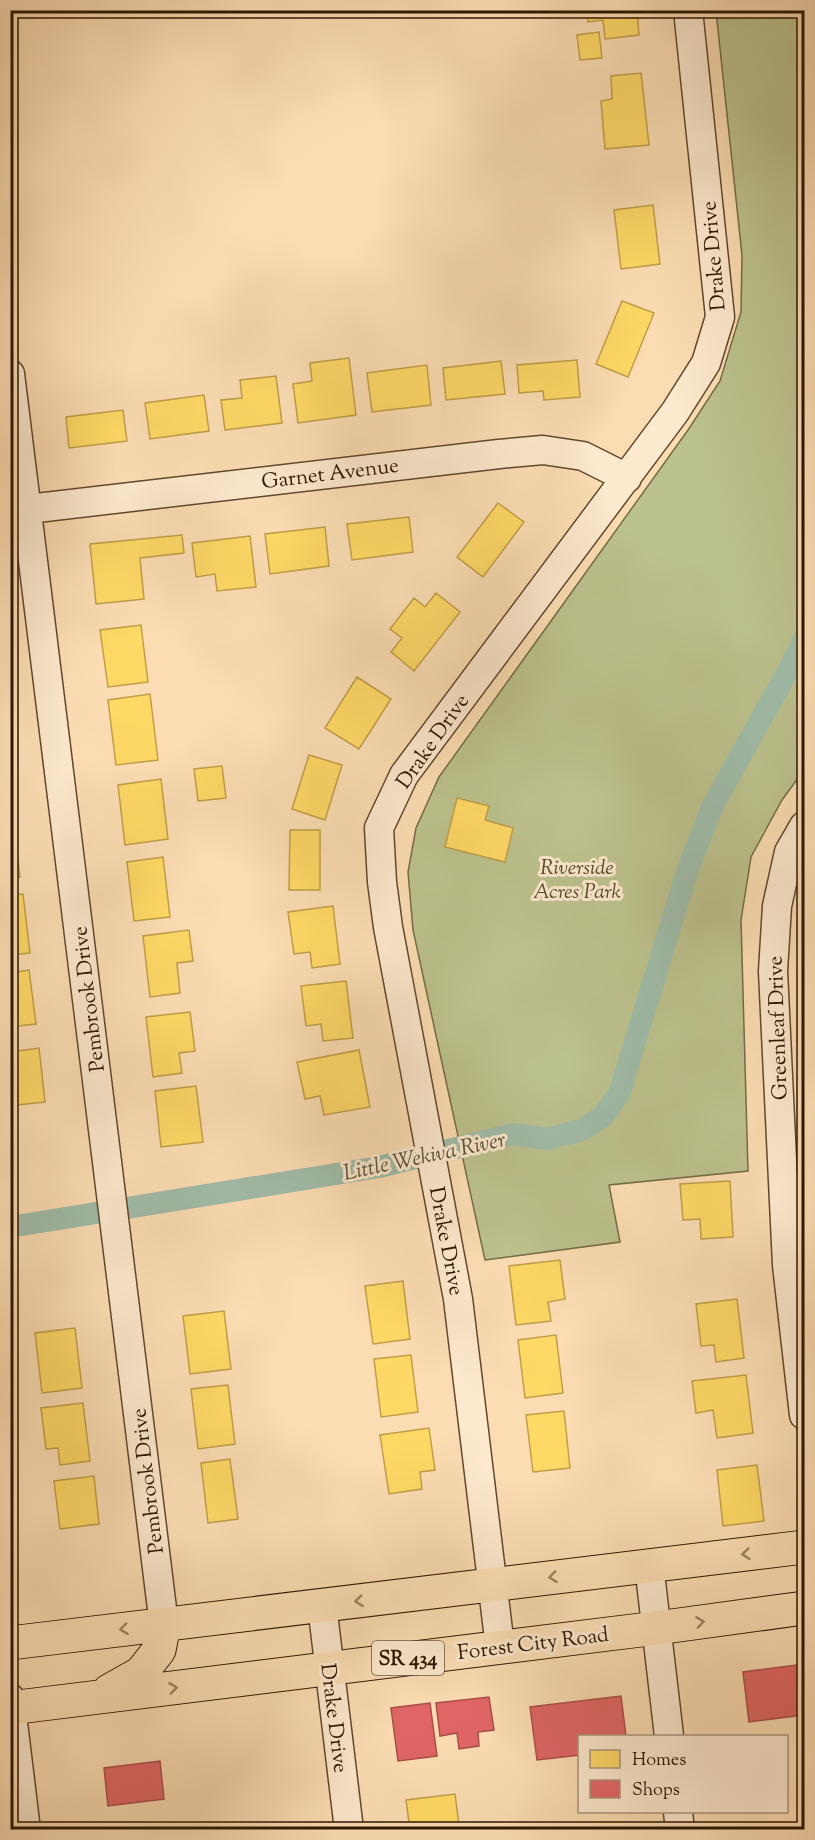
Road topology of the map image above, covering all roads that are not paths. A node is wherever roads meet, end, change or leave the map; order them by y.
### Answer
1 (688, 10) edge
2 (10, 374) edge
3 (627, 478) junction
4 (28, 509) junction
5 (804, 826) edge
6 (804, 1415) edge
7 (804, 1547) edge
8 (649, 1565) junction
9 (493, 1584) junction
10 (322, 1605) junction
11 (804, 1608) edge
12 (164, 1624) junction
13 (657, 1628) junction
14 (10, 1643) edge
15 (500, 1647) junction
16 (328, 1668) junction
17 (99, 1697) junction
18 (11, 1704) edge
19 (669, 1735) edge
20 (678, 1813) edge
21 (26, 1830) edge
22 (349, 1830) edge
23 (680, 1830) edge

1 - 3 street, Drake Drive
2 - 4 street, Pembrook Drive
3 - 4 street, Garnet Avenue
3 - 9 street, Drake Drive
4 - 12 street, Pembrook Drive
5 - 6 street, Greenleaf Drive
7 -> 8 main road
8 -> 9 main road
8 - 13 street
9 -> 10 main road
9 - 15 street, Drake Drive
10 - 12 main road
10 - 16 street, Drake Drive
13 -> 11 main road, Forest City Road / SR 434
12 -> 14 main road
12 - 17 main road
13 - 15 main road, Forest City Road / SR 434
13 - 19 street
15 - 16 main road, Forest City Road / SR 434
17 -> 16 main road, Forest City Road / SR 434
16 - 22 street, Drake Drive
17 - 18 main road, Forest City Road / SR 434
18 - 21 street
20 - 23 street

